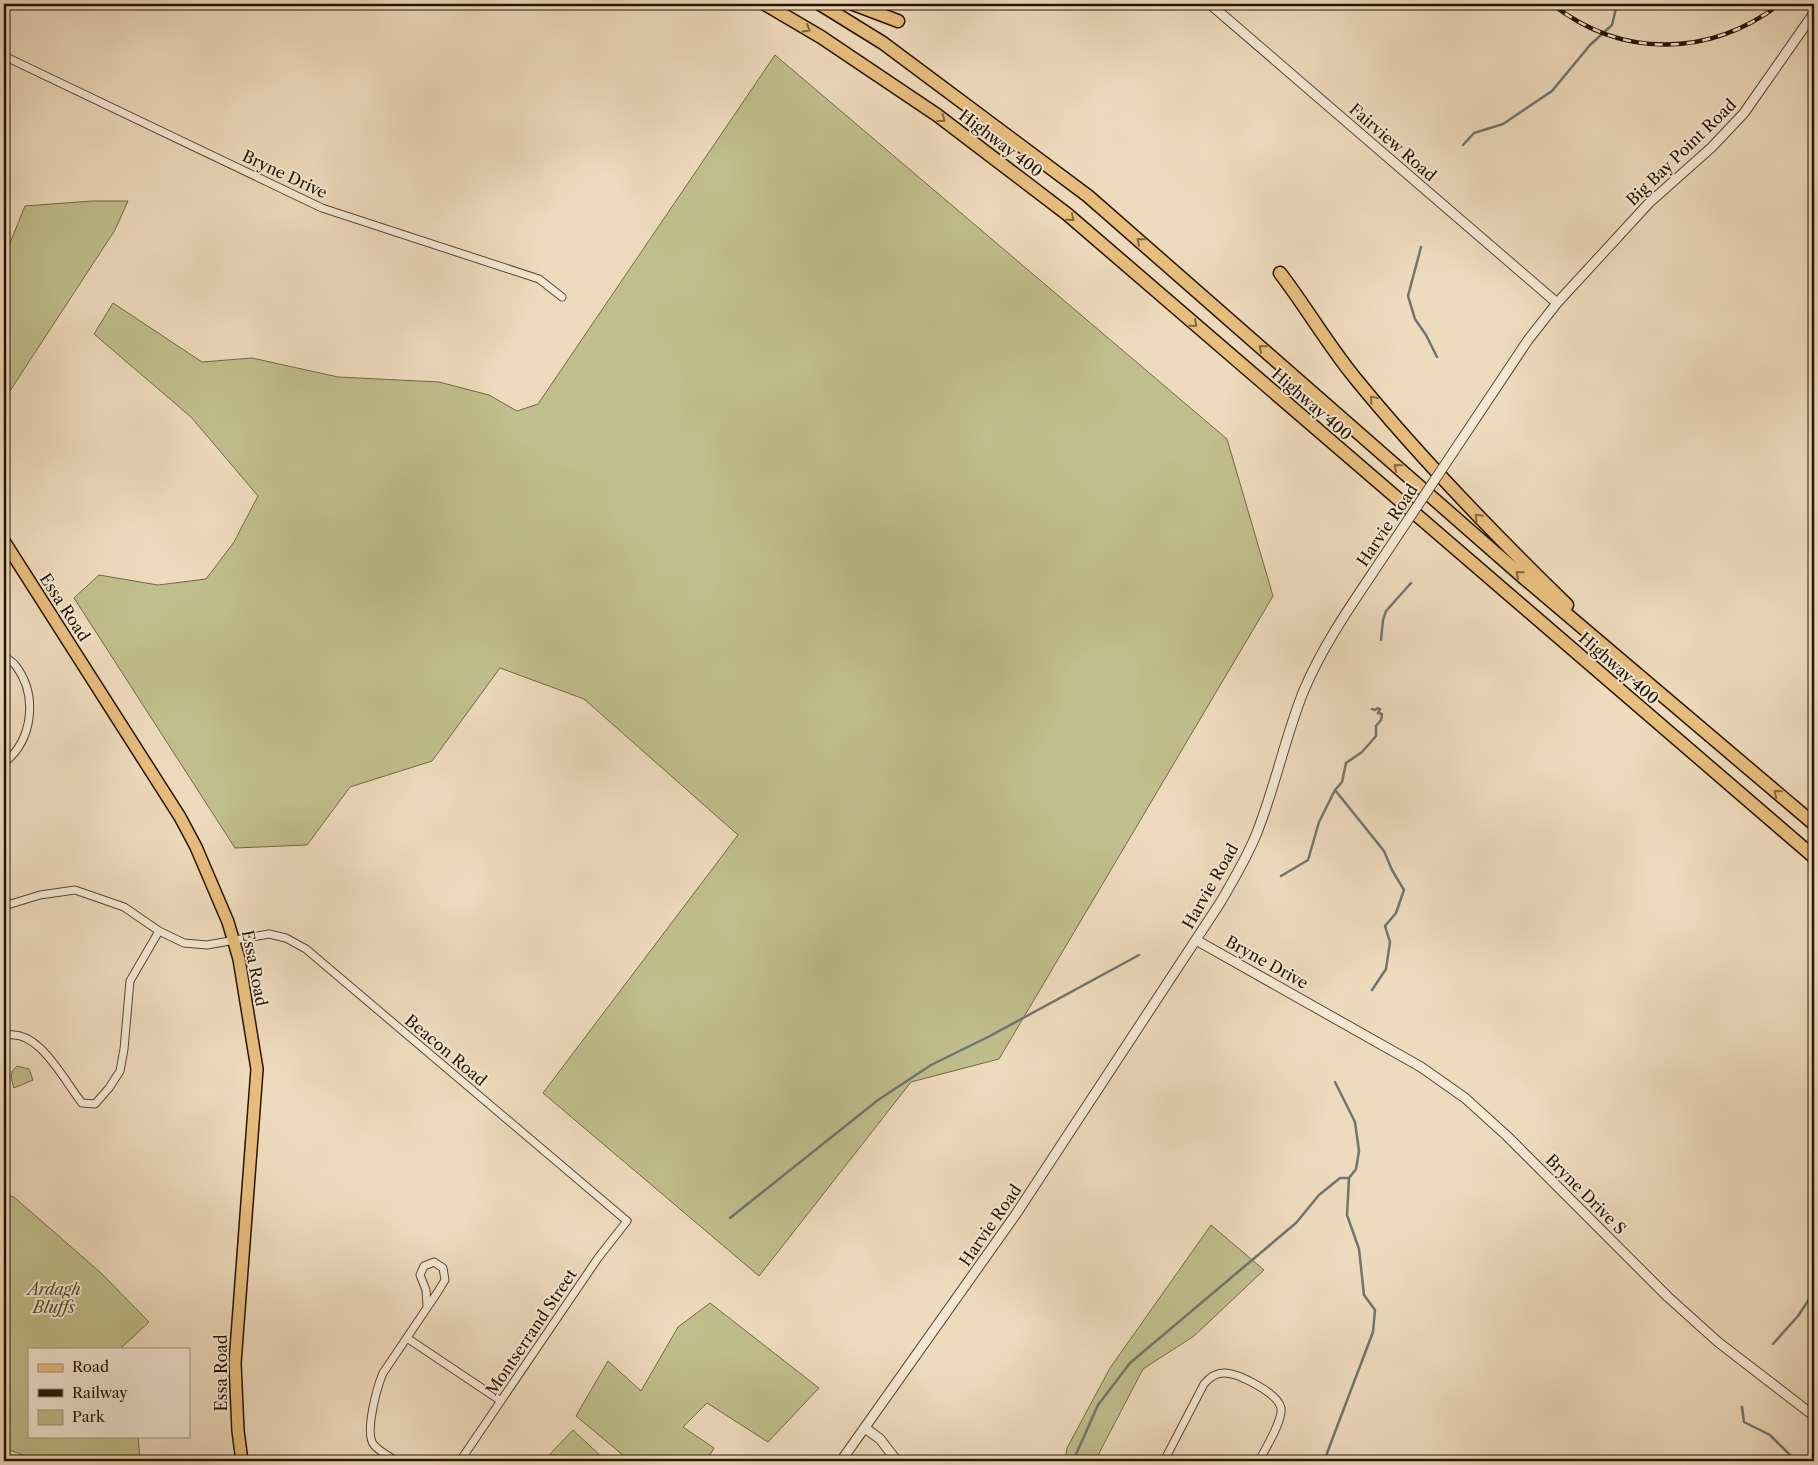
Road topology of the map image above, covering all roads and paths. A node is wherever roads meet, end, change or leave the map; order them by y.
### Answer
1 (765, 4) edge
2 (820, 4) edge
3 (853, 4) edge
4 (1210, 4) edge
5 (1814, 12) edge
6 (898, 21) dead end
7 (4, 56) edge
8 (1280, 273) dead end
9 (562, 297) dead end
10 (1557, 303) junction
11 (4, 541) edge
12 (1596, 640) junction
13 (4, 656) edge
14 (4, 763) edge
15 (1814, 824) edge
16 (1814, 858) edge
17 (4, 906) edge
18 (159, 931) junction
19 (234, 940) junction
20 (1196, 940) junction
21 (1324, 1011) joint
22 (4, 1036) edge
23 (627, 1221) joint
24 (427, 1306) junction
25 (407, 1338) junction
26 (500, 1401) junction
27 (1814, 1416) edge
28 (865, 1428) junction
29 (242, 1461) edge
30 (396, 1461) edge
31 (460, 1461) edge
32 (842, 1461) edge
33 (897, 1461) edge
34 (1164, 1461) edge
35 (1259, 1461) edge

1 -> 16 highway, Highway 400
12 -> 2 highway, Highway 400
3 - 6 highway
4 - 10 street, Fairview Road
5 - 10 street, Big Bay Point Road
7 - 9 street, Bryne Drive
12 -> 8 highway
10 - 20 street, Harvie Road, bridge
11 - 19 main road, Essa Road
15 -> 12 highway, Highway 400
13 - 14 street
17 - 18 street, Beacon Road
18 - 19 street, Beacon Road
18 - 22 street
19 - 23 street, Beacon Road
19 - 29 main road, Essa Road
20 - 21 street, Bryne Drive
20 - 28 street, Harvie Road
21 - 27 street, Bryne Drive S
23 - 26 street, Montserrand Street
24 - 24 street
24 - 25 street
25 - 26 street
25 - 30 street
26 - 31 street, Montserrand Street
28 - 32 street, Harvie Road
28 - 33 street
34 - 35 street

